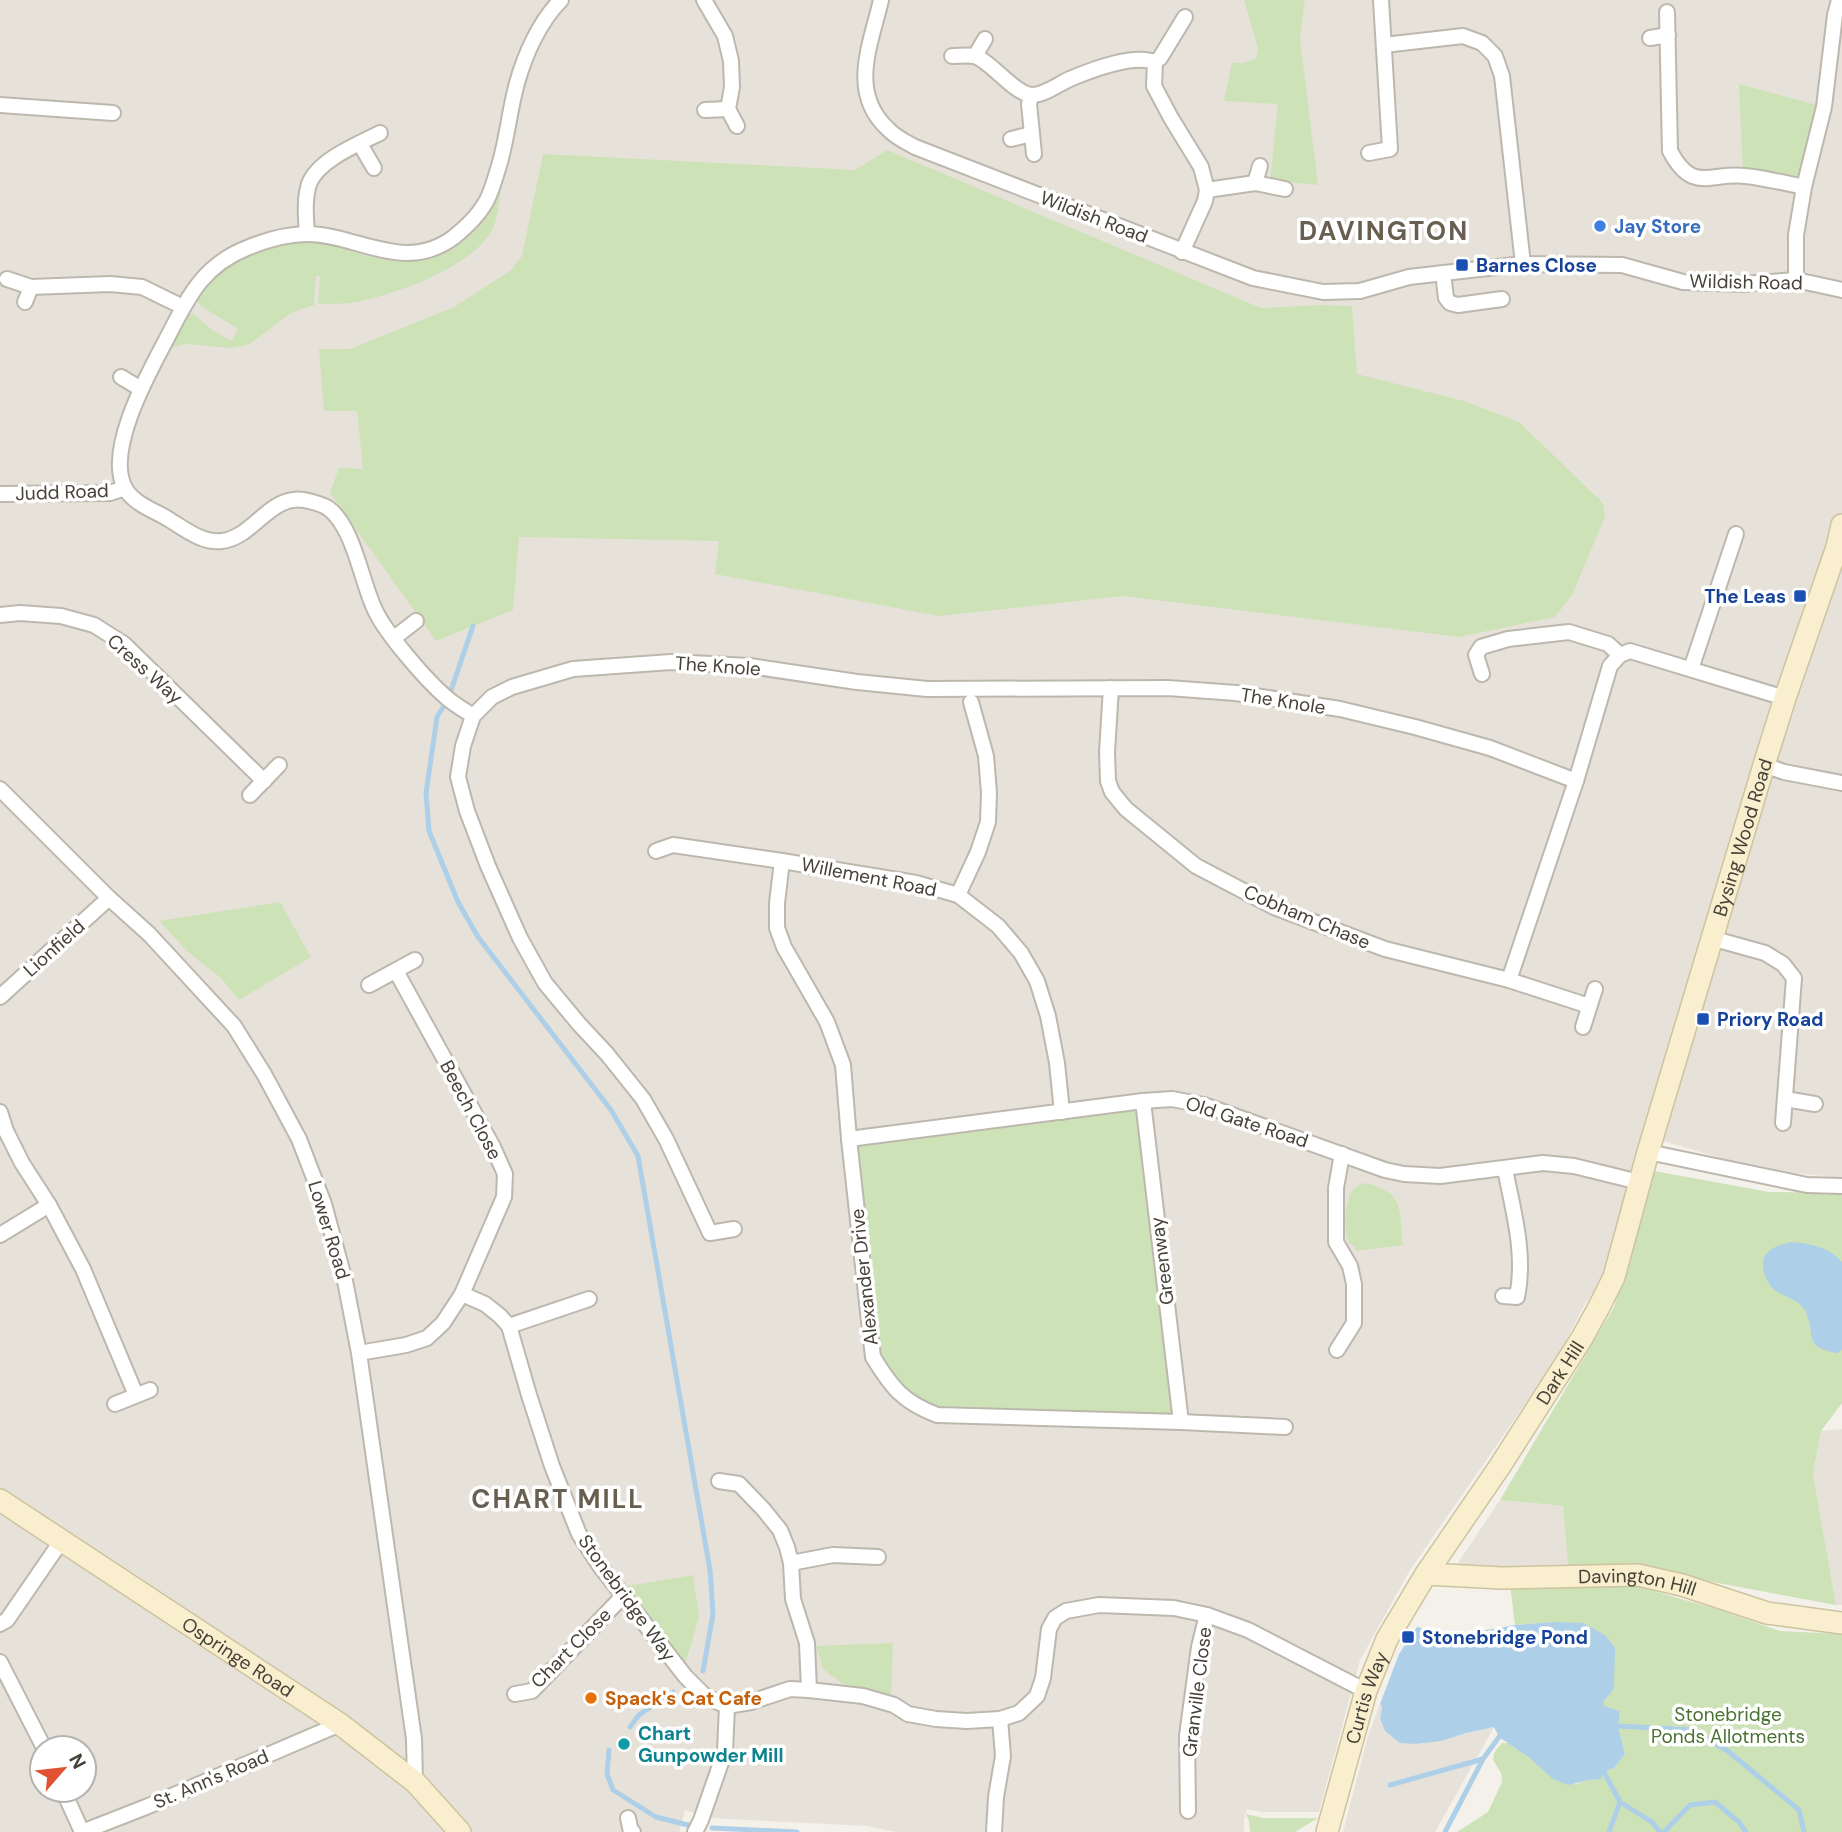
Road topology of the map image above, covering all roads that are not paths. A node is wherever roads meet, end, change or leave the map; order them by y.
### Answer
1 (561, 0) edge
2 (704, 0) edge
3 (881, 0) edge
4 (1381, 0) edge
5 (1839, 0) edge
6 (1667, 12) dead end
7 (1185, 17) dead end
8 (1668, 35) junction
9 (1650, 38) dead end
10 (985, 39) dead end
11 (1384, 45) junction
12 (952, 56) dead end
13 (975, 56) junction
14 (1156, 62) junction
15 (1031, 95) junction
16 (0, 105) edge
17 (728, 108) junction
18 (705, 110) dead end
19 (113, 113) dead end
20 (737, 126) dead end
21 (380, 133) dead end
22 (1032, 134) junction
23 (1011, 139) dead end
24 (360, 144) junction
25 (1034, 153) dead end
26 (1368, 153) dead end
27 (1260, 166) dead end
28 (374, 168) dead end
29 (1255, 183) junction
30 (1804, 187) junction
31 (1285, 189) dead end
32 (1207, 190) junction
33 (307, 234) junction
34 (1182, 252) junction
35 (1522, 264) junction
36 (1443, 273) junction
37 (7, 279) dead end
38 (1796, 279) junction
39 (31, 287) junction
40 (1842, 290) edge
41 (1502, 299) dead end
42 (25, 302) dead end
43 (183, 307) junction
44 (121, 377) dead end
45 (141, 389) junction
46 (125, 488) junction
47 (0, 494) edge
48 (1842, 525) edge
49 (1736, 534) dead end
50 (0, 615) edge
51 (416, 621) dead end
52 (394, 638) junction
53 (1620, 655) junction
54 (1691, 668) junction
55 (1482, 674) dead end
56 (1111, 688) junction
57 (1785, 698) junction
58 (971, 702) dead end
59 (473, 716) junction
60 (279, 765) dead end
61 (1764, 765) junction
62 (1576, 780) junction
63 (264, 781) junction
64 (1842, 783) edge
65 (0, 789) edge
66 (250, 795) dead end
67 (656, 851) dead end
68 (782, 861) junction
69 (958, 895) junction
70 (109, 898) junction
71 (1711, 937) junction
72 (415, 960) dead end
73 (396, 971) junction
74 (1509, 980) junction
75 (369, 985) dead end
76 (1595, 989) dead end
77 (0, 997) edge
78 (1589, 1006) junction
79 (1583, 1027) dead end
80 (1785, 1098) junction
81 (1143, 1101) junction
82 (1815, 1104) dead end
83 (0, 1112) edge
84 (1062, 1112) junction
85 (1783, 1123) dead end
86 (849, 1139) junction
87 (1648, 1152) junction
88 (1342, 1154) junction
89 (1505, 1169) junction
90 (1639, 1182) junction
91 (1842, 1185) edge
92 (49, 1205) junction
93 (734, 1229) dead end
94 (0, 1235) edge
95 (462, 1294) junction
96 (1503, 1296) dead end
97 (589, 1299) dead end
98 (509, 1326) junction
99 (1337, 1350) dead end
100 (359, 1353) junction
101 (115, 1404) dead end
102 (1181, 1422) junction
103 (1285, 1427) dead end
104 (719, 1481) dead end
105 (0, 1500) edge
106 (62, 1540) junction
107 (878, 1557) dead end
108 (791, 1563) junction
109 (1426, 1574) junction
110 (623, 1596) junction
111 (1207, 1615) junction
112 (1842, 1623) edge
113 (0, 1624) edge
114 (0, 1662) edge
115 (809, 1689) junction
116 (1366, 1691) junction
117 (515, 1695) dead end
118 (727, 1706) junction
119 (1000, 1719) junction
120 (340, 1724) junction
121 (37, 1734) edge
122 (415, 1782) junction
123 (69, 1804) edge
124 (1188, 1811) dead end
125 (82, 1832) edge
126 (460, 1832) edge
127 (695, 1832) edge
128 (994, 1832) edge
129 (1327, 1832) edge

1 - 33 street
2 - 17 street
3 - 34 street, Wildish Road
4 - 11 street
5 - 30 street
6 - 8 street
7 - 14 street
8 - 9 street
8 - 30 street
10 - 13 street
11 - 26 street
11 - 35 street
12 - 13 street
13 - 15 street
14 - 15 street
14 - 32 street
15 - 22 street
16 - 19 street
17 - 18 street
17 - 20 street
21 - 24 street
22 - 23 street
22 - 25 street
24 - 28 street
24 - 33 street
27 - 29 street
29 - 31 street
29 - 32 street
30 - 38 street
32 - 34 street
33 - 43 street
34 - 36 street, Wildish Road
35 - 36 street, Wildish Road
35 - 38 street, Wildish Road
36 - 41 street
37 - 39 street
38 - 40 street, Wildish Road
39 - 42 street
39 - 43 street
43 - 45 street
44 - 45 street
45 - 46 street
46 - 47 street, Judd Road
46 - 52 street
48 - 57 street, Bysing Wood Road
49 - 54 street
50 - 63 street, Cress Way
51 - 52 street
52 - 59 street
53 - 54 street
53 - 55 street
53 - 62 street
54 - 57 street
56 - 59 street, The Knole
56 - 62 street, The Knole
56 - 74 street, Cobham Chase
57 - 61 street, Bysing Wood Road
58 - 69 street
59 - 93 street
60 - 63 street
61 - 64 street
61 - 71 street, Bysing Wood Road
62 - 74 street
63 - 66 street
65 - 70 street, Lower Road
67 - 68 street, Willement Road
68 - 69 street, Willement Road
68 - 86 street, Alexander Drive
69 - 84 street, Willement Road
70 - 77 street, Lionfield
70 - 100 street, Lower Road
71 - 80 street
71 - 87 street, Bysing Wood Road
72 - 73 street
73 - 75 street
73 - 95 street, Beech Close
74 - 78 street, Cobham Chase
76 - 78 street
78 - 79 street
80 - 82 street
80 - 85 street
81 - 84 street, Old Gate Road
81 - 88 street, Old Gate Road
81 - 102 street, Greenway
83 - 92 street
84 - 86 street, Old Gate Road
86 - 102 street, Alexander Drive
87 - 90 street, Dark Hill
87 - 91 street
88 - 89 street, Old Gate Road
88 - 99 street
89 - 90 street, Old Gate Road
89 - 96 street
90 - 109 street, Dark Hill
92 - 94 street
92 - 101 street
95 - 98 street
95 - 100 street, Beech Close
97 - 98 street
98 - 110 street, Stonebridge Way
100 - 122 street, Lower Road
102 - 103 street, Alexander Drive
104 - 108 street
105 - 106 street, Ospringe Road
106 - 113 street
106 - 120 street, Ospringe Road
107 - 108 street
108 - 115 street
109 - 112 street, Davington Hill
109 - 116 street, Curtis Way
110 - 117 street, Chart Close
110 - 118 street, Stonebridge Way
111 - 116 street
111 - 119 street
111 - 124 street, Granville Close
114 - 121 street
115 - 118 street
115 - 119 street
116 - 129 street, Curtis Way
118 - 127 street
119 - 128 street
120 - 122 street, Ospringe Road
120 - 125 street, St. Ann's Road
122 - 126 street, Ospringe Road
123 - 125 street

